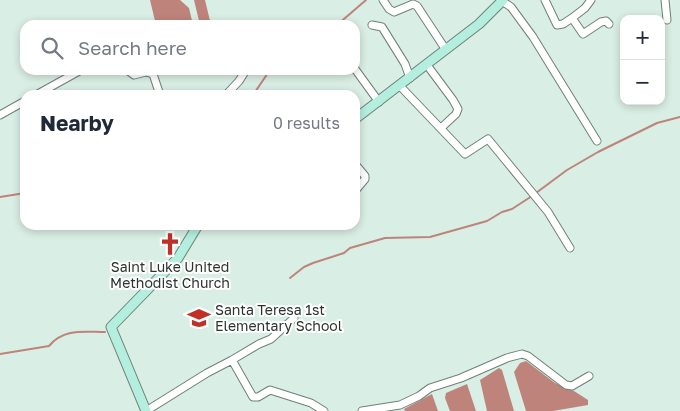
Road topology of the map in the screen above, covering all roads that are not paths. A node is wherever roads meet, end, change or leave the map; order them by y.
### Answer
1 (383, 0) edge
2 (545, 0) edge
3 (591, 0) edge
4 (664, 0) edge
5 (503, 1) edge
6 (572, 18) junction
7 (667, 20) dead end
8 (609, 24) dead end
9 (372, 25) dead end
10 (446, 50) junction
11 (427, 64) junction
12 (72, 75) edge
13 (156, 75) edge
14 (243, 75) edge
15 (359, 75) edge
16 (410, 78) junction
17 (400, 86) junction
18 (45, 90) edge
19 (159, 90) edge
20 (231, 90) edge
21 (378, 102) junction
22 (20, 104) edge
23 (0, 115) edge
24 (360, 115) edge
25 (441, 128) junction
26 (597, 141) dead end
27 (360, 170) edge
28 (360, 185) edge
29 (195, 230) edge
30 (570, 248) dead end
31 (294, 318) dead end
32 (232, 360) junction
33 (589, 376) dead end
34 (401, 408) edge
35 (146, 411) edge
36 (324, 411) edge
37 (362, 411) edge

1 - 10 street
2 - 6 street
3 - 6 street
4 - 7 street
5 - 10 street
5 - 26 street
6 - 8 street
9 - 16 street
10 - 11 street
11 - 16 street
11 - 25 street
12 - 18 street
13 - 19 street
14 - 20 street
15 - 21 street
16 - 17 street
17 - 21 street
17 - 25 street
21 - 24 street
22 - 23 street
25 - 30 street
27 - 28 street
29 - 35 street
31 - 32 street
32 - 35 street
32 - 36 street
33 - 34 street
34 - 37 street

